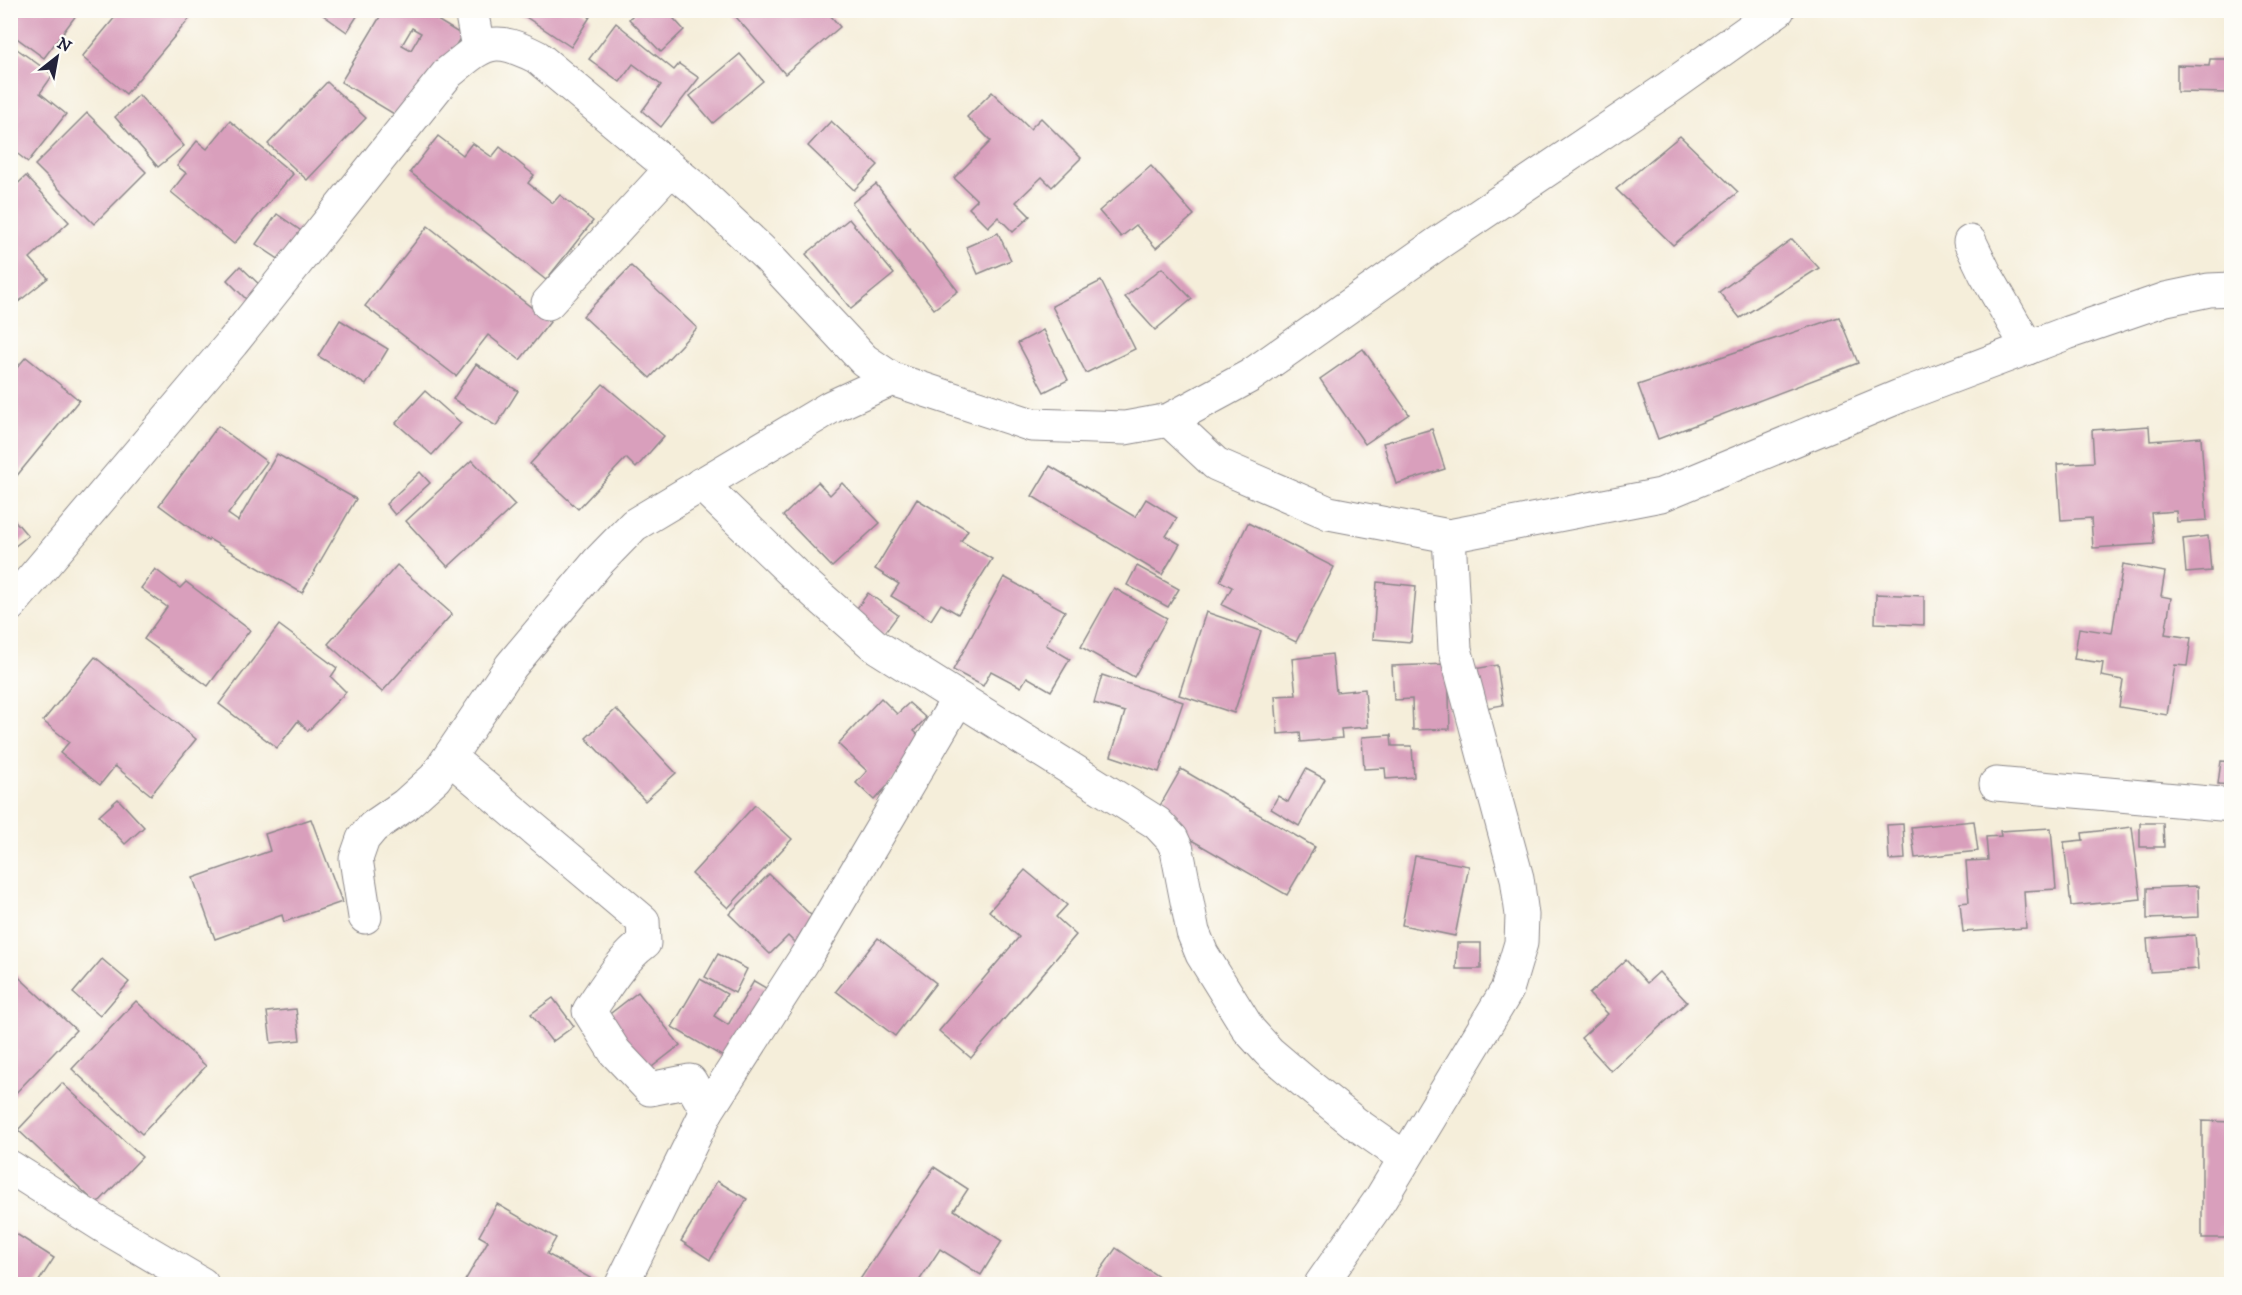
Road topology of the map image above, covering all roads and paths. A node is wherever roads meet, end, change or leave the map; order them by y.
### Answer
1 (469, 10) edge
2 (1765, 14) edge
3 (478, 48) junction
4 (671, 169) junction
5 (1970, 242) dead end
6 (2232, 290) edge
7 (548, 303) dead end
8 (2028, 348) junction
9 (892, 378) junction
10 (1169, 420) junction
11 (701, 484) junction
12 (1449, 536) junction
13 (10, 605) edge
14 (958, 699) junction
15 (450, 758) junction
16 (1996, 784) dead end
17 (2232, 805) edge
18 (365, 917) dead end
19 (706, 1111) junction
20 (1405, 1158) junction
21 (10, 1167) edge
22 (202, 1284) edge
23 (622, 1284) edge
24 (1322, 1284) edge

1 - 3 street
2 - 10 street
3 - 4 street
3 - 13 street
4 - 7 street
4 - 9 street
5 - 8 street
6 - 8 street
8 - 12 street
9 - 10 street
9 - 11 street
10 - 12 street
11 - 14 street
11 - 15 street
12 - 20 street
14 - 19 street
14 - 20 street
15 - 18 street
15 - 19 street
16 - 17 street
19 - 23 street
20 - 24 street
21 - 22 street

